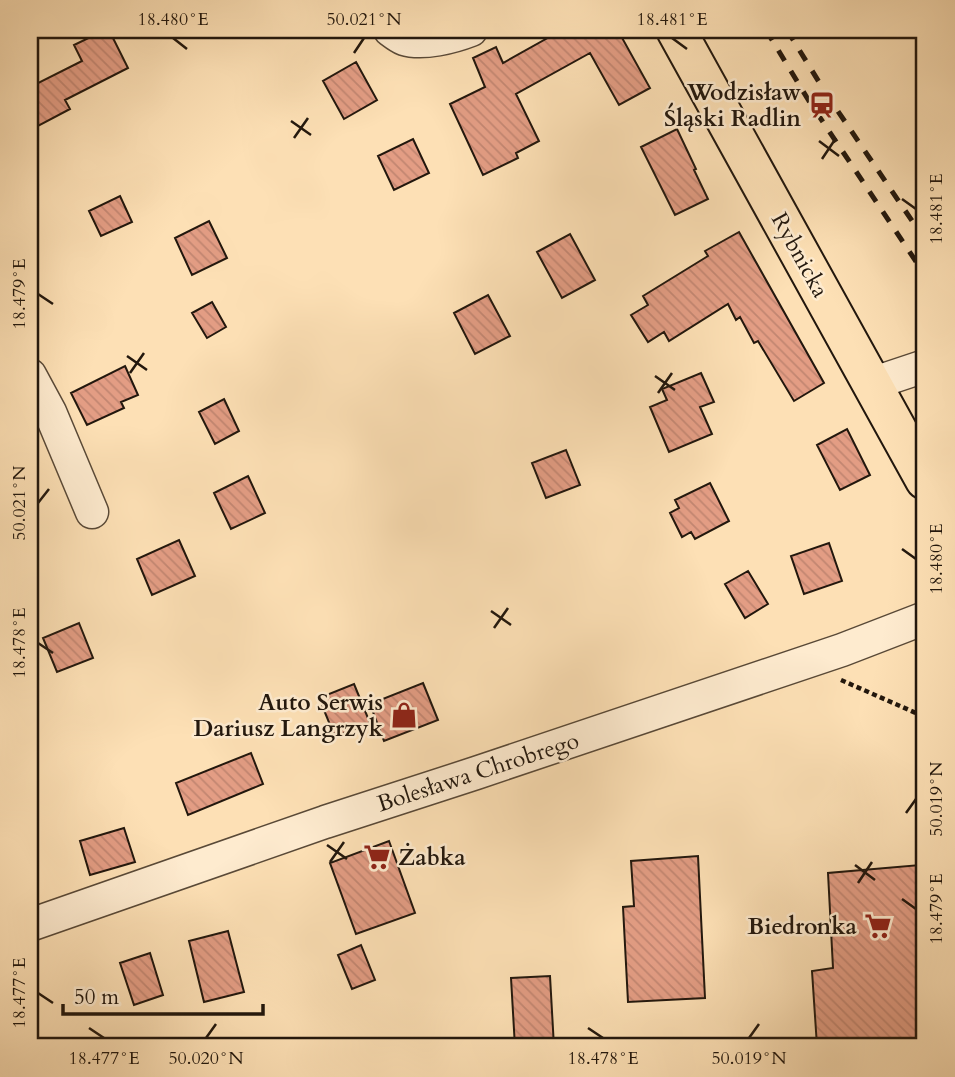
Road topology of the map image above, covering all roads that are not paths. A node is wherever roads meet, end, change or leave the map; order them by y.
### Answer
1 (471, 30) edge
2 (676, 30) edge
3 (399, 33) edge
4 (925, 366) edge
5 (30, 375) edge
6 (872, 384) junction
7 (925, 480) edge
8 (92, 512) dead end
9 (925, 618) edge
10 (30, 925) edge

1 - 3 street
2 - 6 main road, Rybnicka
4 - 6 street
5 - 8 street
6 - 7 main road, Rybnicka
9 - 10 street, Bolesława Chrobrego

